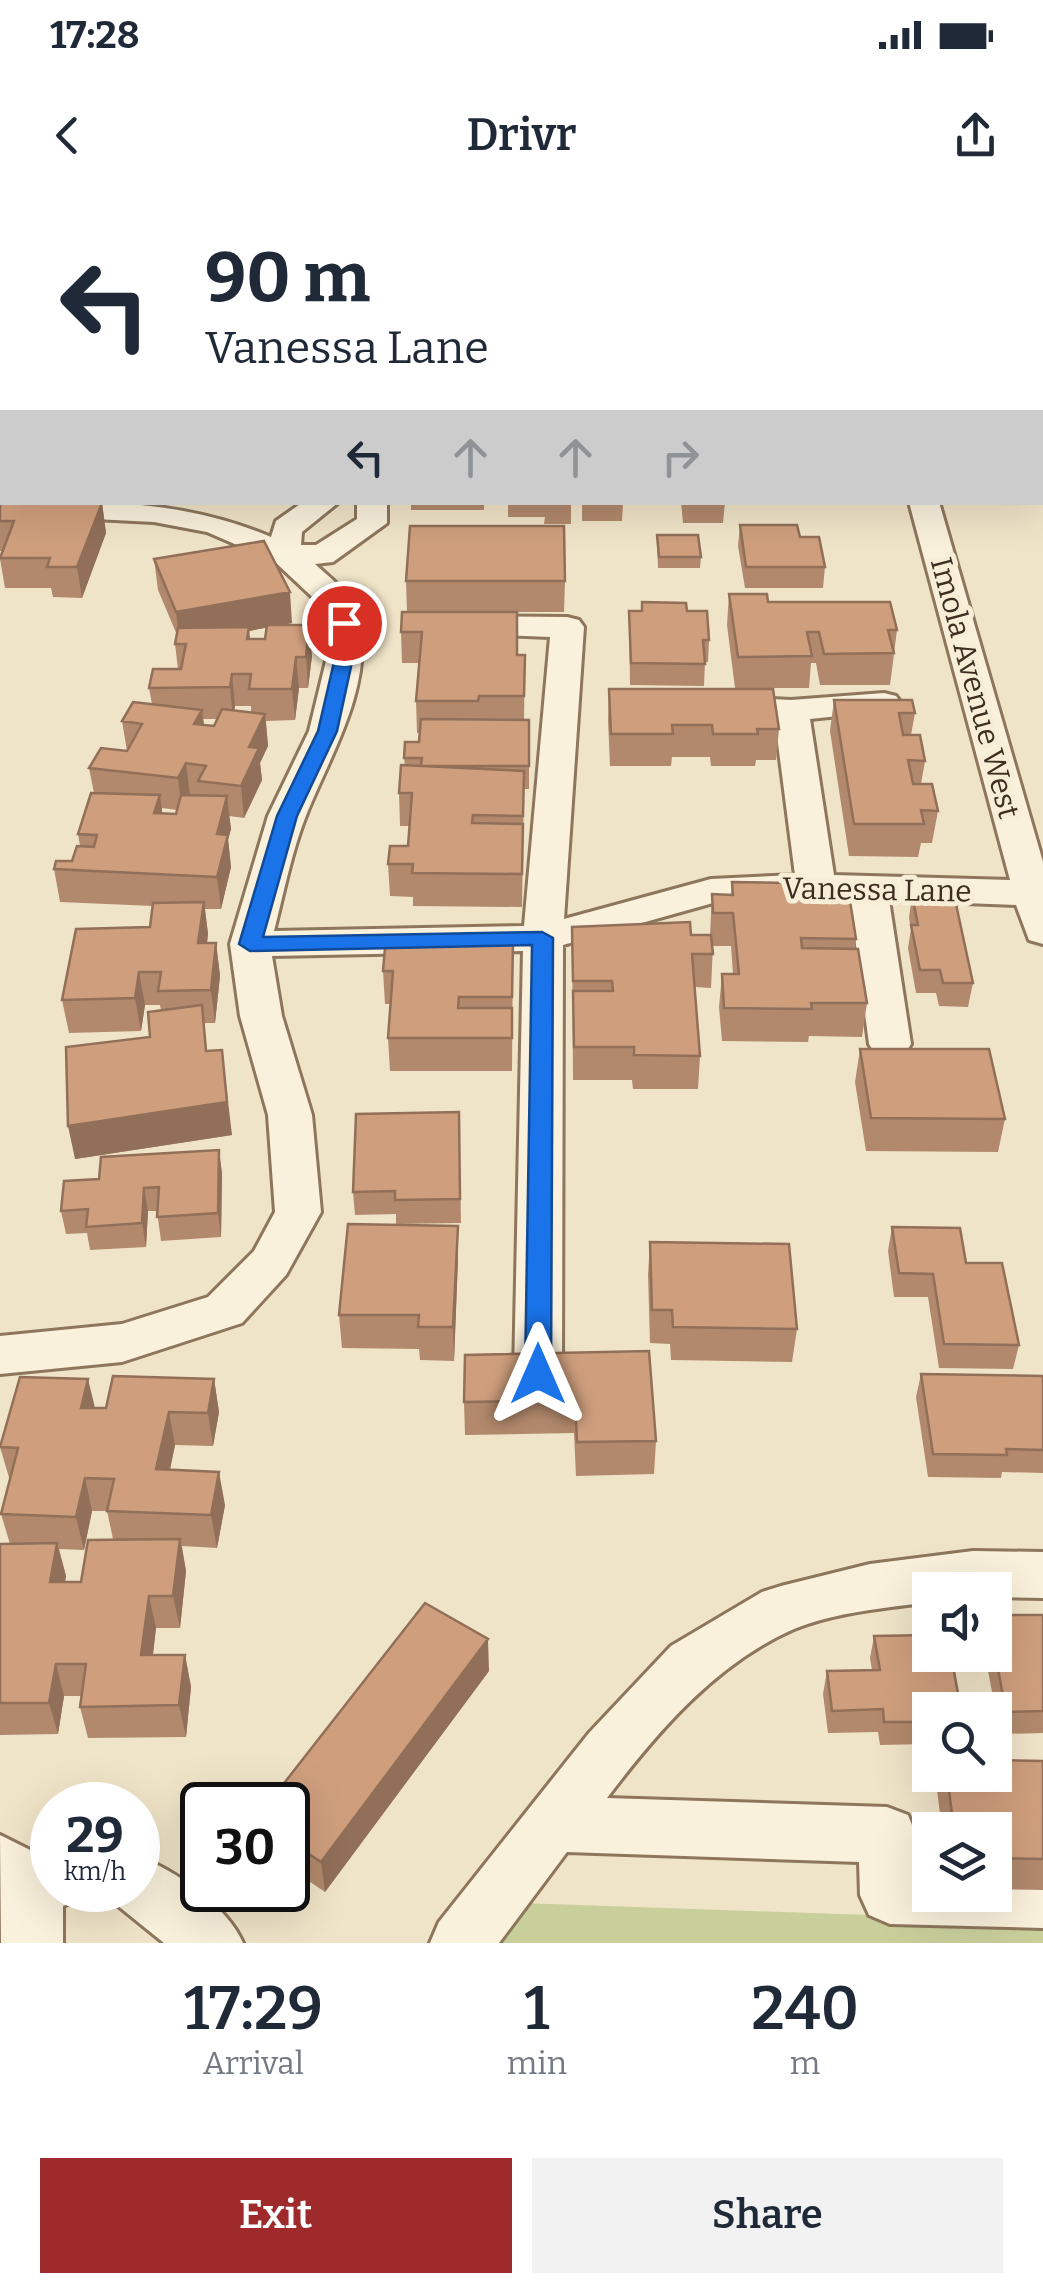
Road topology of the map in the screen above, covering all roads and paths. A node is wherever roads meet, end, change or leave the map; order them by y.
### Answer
1 (320, 505) edge
2 (372, 505) edge
3 (925, 505) edge
4 (0, 512) edge
5 (285, 554) junction
6 (430, 625) edge
7 (884, 703) edge
8 (686, 704) edge
9 (791, 710) junction
10 (816, 886) junction
11 (868, 886) junction
12 (1031, 893) junction
13 (1043, 930) edge
14 (542, 938) junction
15 (250, 944) junction
16 (890, 1044) edge
17 (0, 1354) edge
18 (538, 1374) edge
19 (1043, 1575) edge
20 (552, 1824) junction
21 (29, 1876) edge
22 (1043, 1899) edge
23 (160, 1902) edge
24 (32, 1943) edge
25 (212, 1943) edge
26 (460, 1943) edge

1 - 5 street
2 - 5 street
3 - 12 street, Imola Avenue West
4 - 5 street
5 - 15 street
6 - 14 street
7 - 9 street
8 - 9 street
9 - 10 street
10 - 11 street, Vanessa Lane
10 - 14 street, Vanessa Lane
11 - 12 street, Vanessa Lane
11 - 16 street
12 - 13 street, Imola Avenue West
14 - 15 street, Vanessa Lane
14 - 18 street
15 - 17 street
19 - 20 street
20 - 22 street
20 - 26 street
21 - 24 street
23 - 25 street

